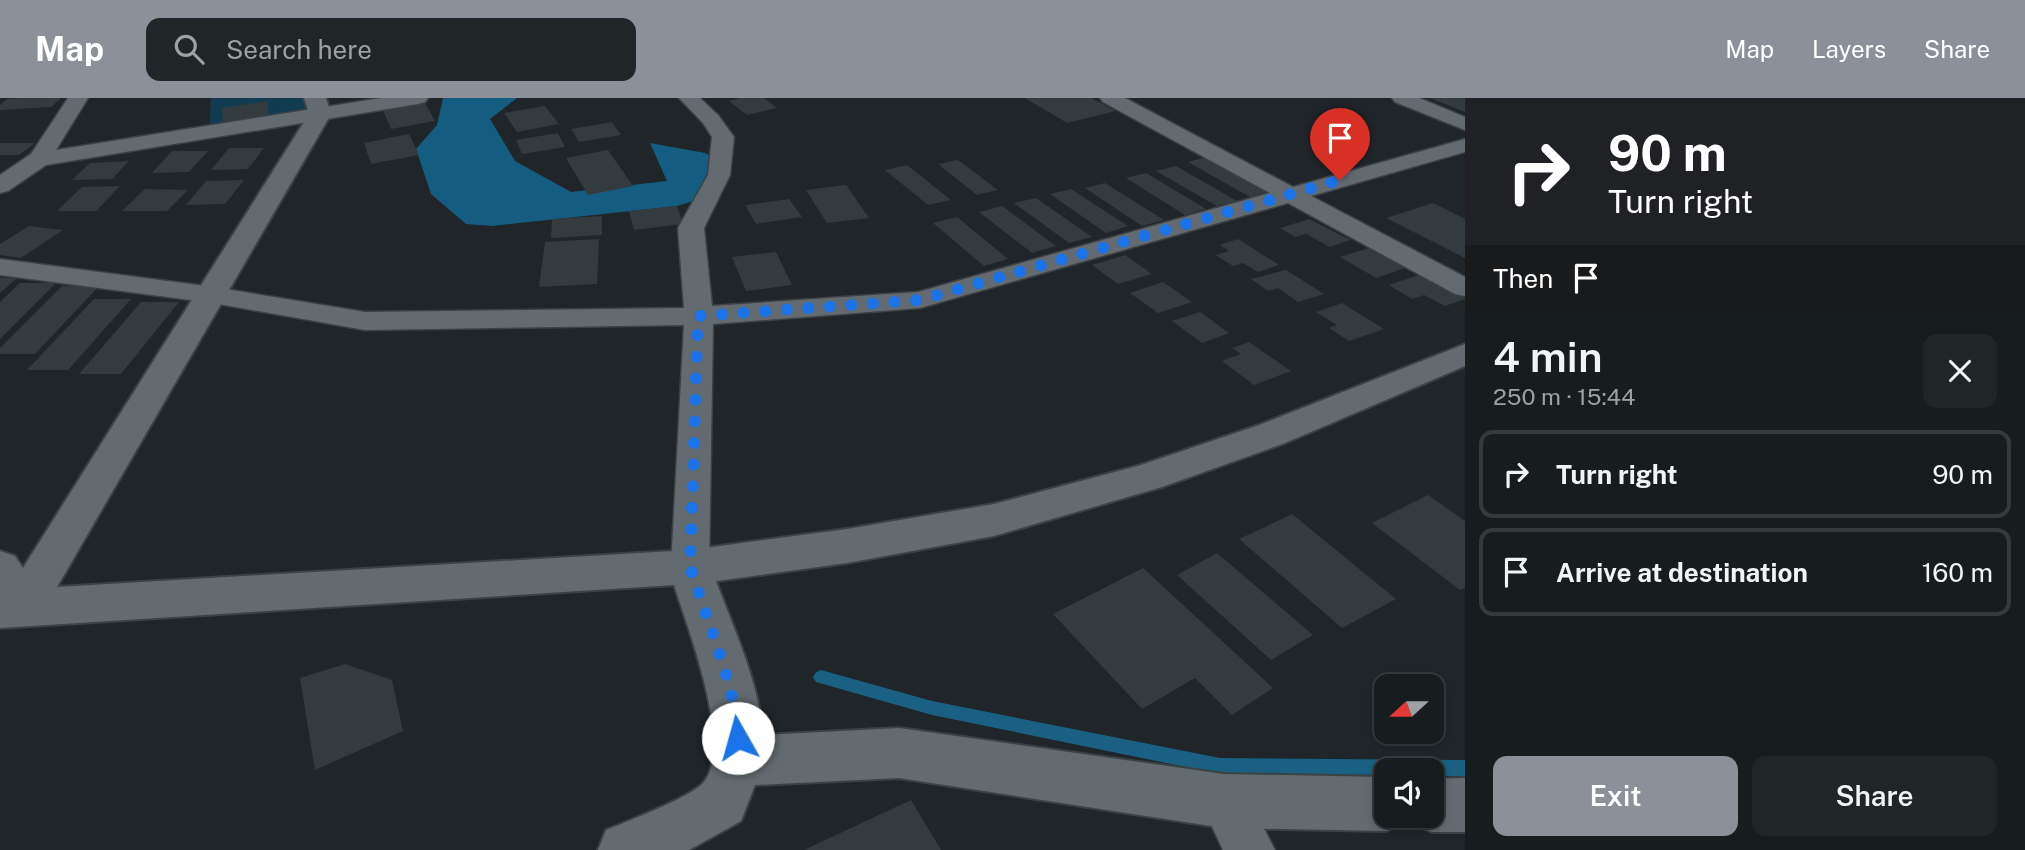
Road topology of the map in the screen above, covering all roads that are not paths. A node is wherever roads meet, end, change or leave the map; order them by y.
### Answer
1 (78, 98) edge
2 (418, 98) edge
3 (689, 98) edge
4 (1110, 98) edge
5 (1402, 98) edge
6 (318, 106) edge
7 (1465, 124) edge
8 (1465, 145) edge
9 (39, 159) junction
10 (0, 186) edge
11 (1291, 194) junction
12 (0, 267) edge
13 (1465, 289) edge
14 (213, 295) junction
15 (698, 316) junction
16 (1465, 354) edge
17 (690, 567) junction
18 (0, 569) edge
19 (11, 608) edge
20 (739, 761) junction
21 (1224, 801) junction
22 (1374, 804) edge
23 (1444, 805) edge
24 (1465, 806) edge
25 (626, 850) edge
26 (1250, 850) edge

1 - 9 street
2 - 6 street
3 - 15 street
4 - 11 street
5 - 7 street
6 - 9 street
6 - 14 street
8 - 11 street
9 - 10 street
11 - 13 street
11 - 15 street
12 - 14 street
14 - 15 street
14 - 19 street
15 - 17 street
16 - 17 street
17 - 19 street
17 - 20 street
18 - 19 street
20 - 21 street
20 - 25 street
21 - 22 street
21 - 26 street
23 - 24 street

